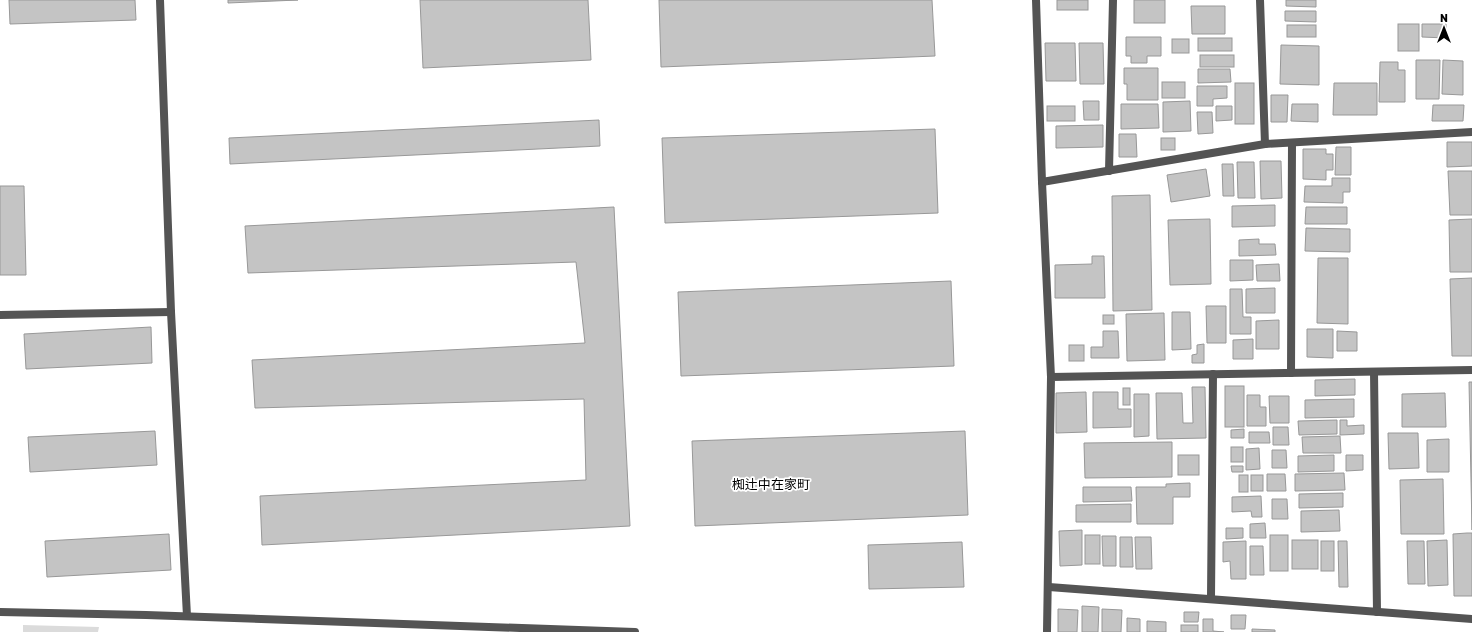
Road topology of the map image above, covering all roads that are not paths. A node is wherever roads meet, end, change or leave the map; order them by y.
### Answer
1 (160, 0) edge
2 (1036, 0) edge
3 (1112, 0) edge
4 (1260, 0) edge
5 (1472, 132) edge
6 (1292, 142) junction
7 (1264, 144) junction
8 (1109, 171) junction
9 (1042, 182) junction
10 (171, 312) junction
11 (0, 315) edge
12 (1472, 370) edge
13 (1374, 372) junction
14 (1291, 373) junction
15 (1213, 374) junction
16 (1051, 376) junction
17 (1049, 587) junction
18 (1212, 598) junction
19 (0, 612) edge
20 (1377, 612) junction
21 (187, 616) junction
22 (1472, 618) edge
23 (635, 632) edge
24 (1047, 632) edge

1 - 10 street
2 - 9 street
3 - 8 street
4 - 7 street
5 - 6 street
6 - 7 street
6 - 14 street
7 - 8 street
8 - 9 street
9 - 16 street
10 - 11 street
10 - 21 street
12 - 13 street
13 - 14 street
13 - 20 street
14 - 15 street
15 - 16 street
15 - 18 street
16 - 17 street
17 - 18 street
17 - 24 street
18 - 20 street
19 - 21 street
20 - 22 street
21 - 23 street

